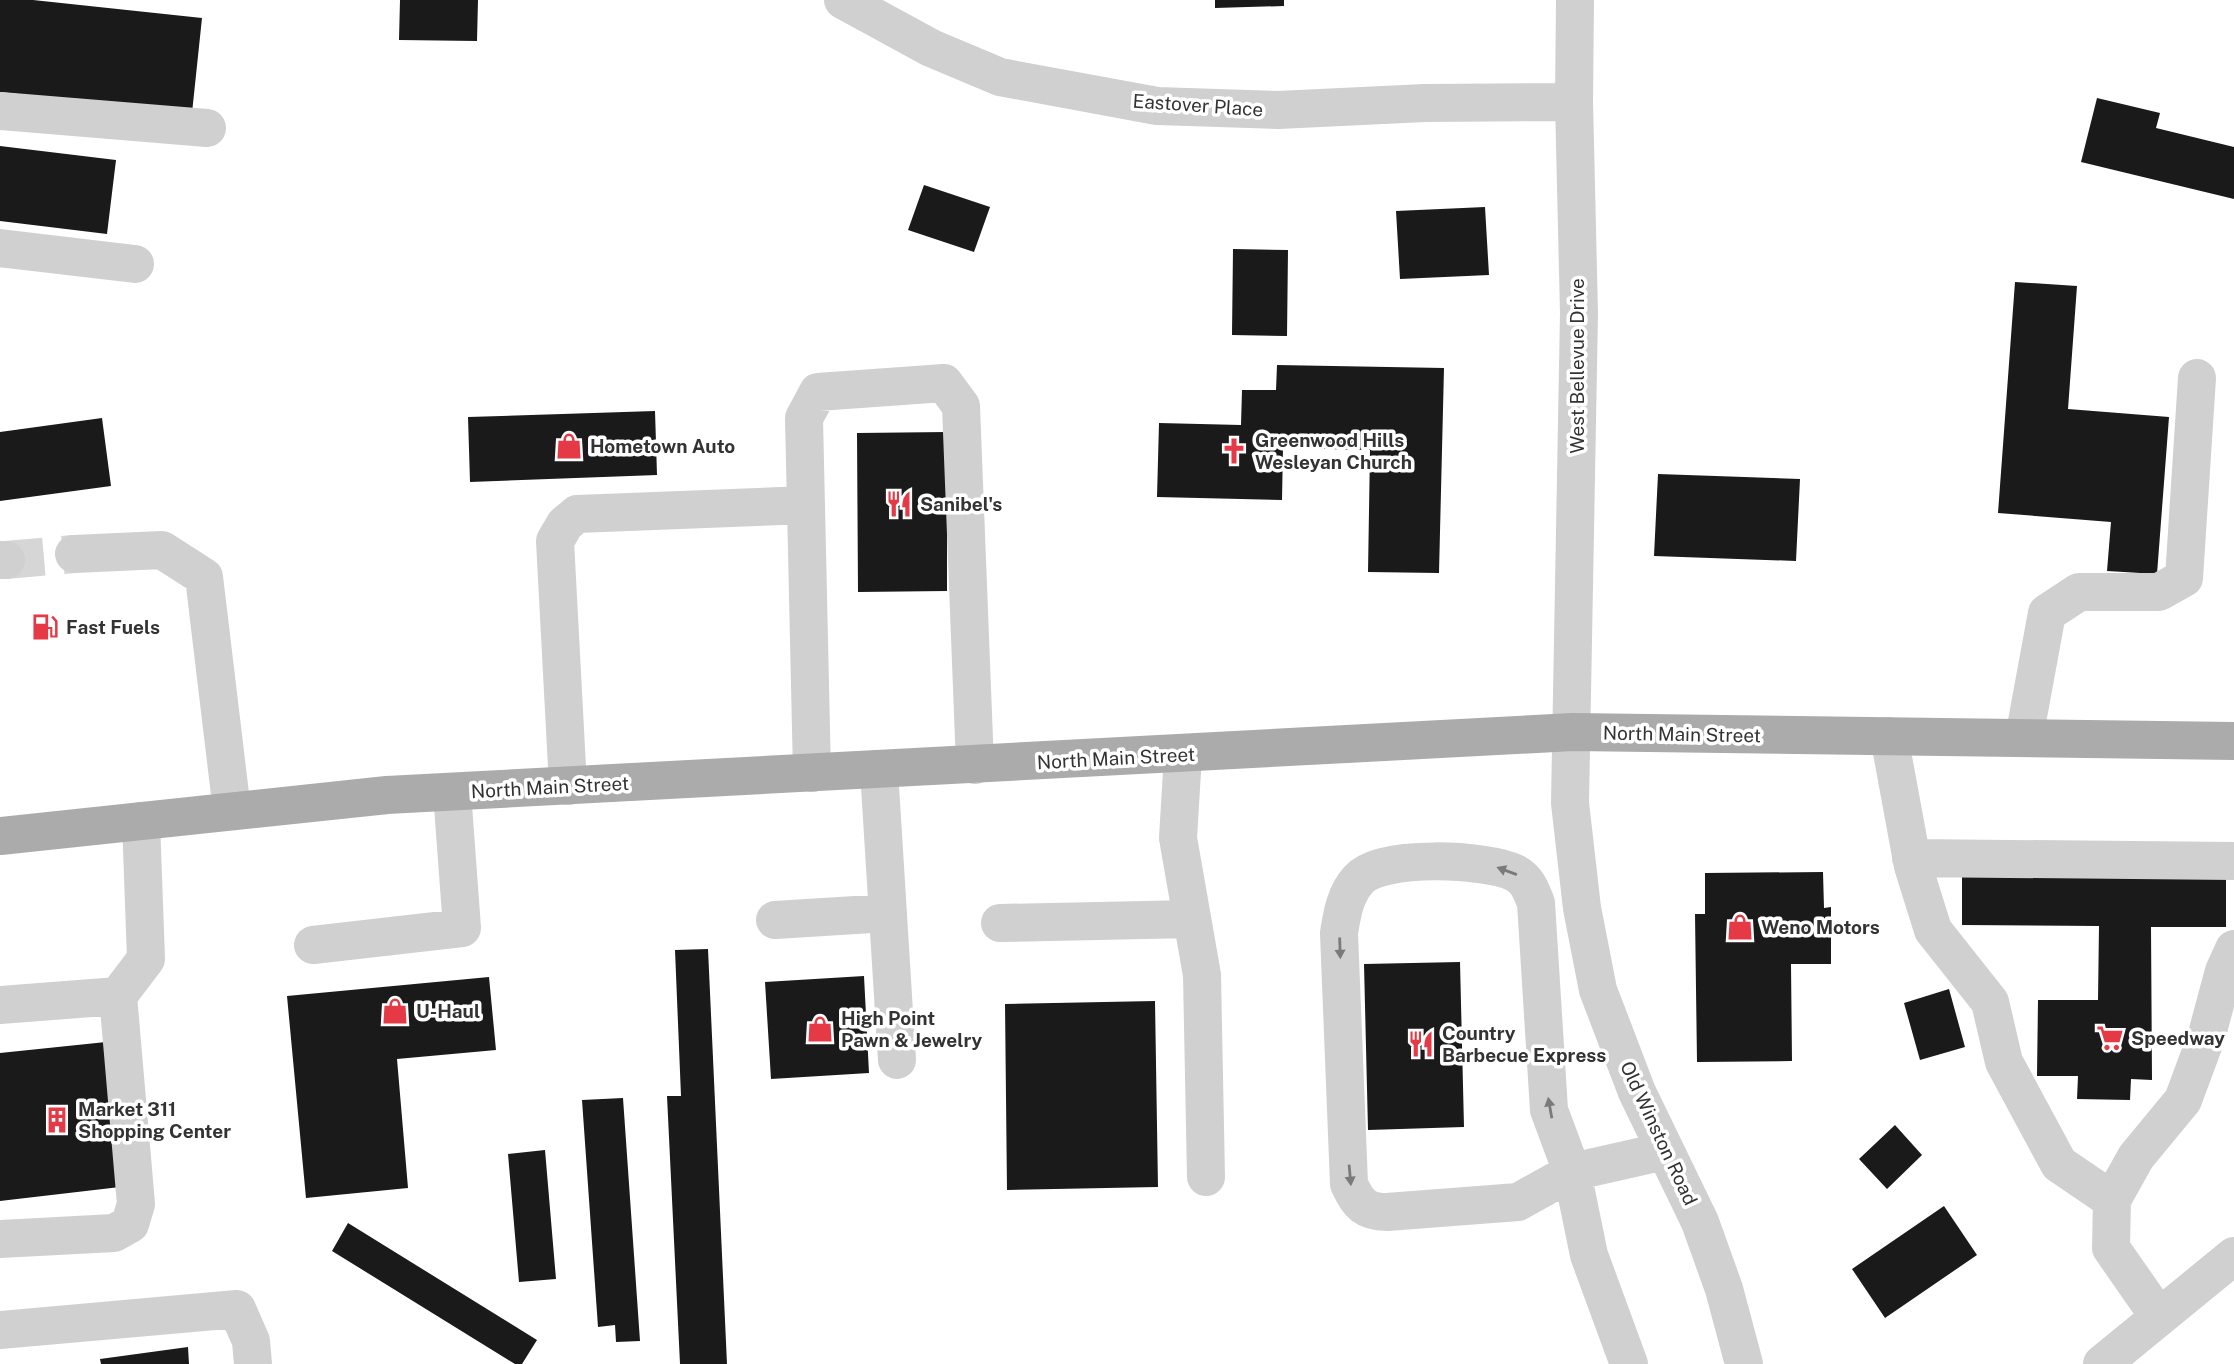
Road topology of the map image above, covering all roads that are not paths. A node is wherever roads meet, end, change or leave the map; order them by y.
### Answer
1 (843, 0) edge
2 (1575, 0) edge
3 (1574, 102) junction
4 (0, 111) edge
5 (207, 128) dead end
6 (0, 248) edge
7 (135, 264) dead end
8 (2197, 377) dead end
9 (806, 505) junction
10 (74, 554) tunnel mouth
11 (1573, 732) junction
12 (1889, 737) junction
13 (2024, 738) junction
14 (2234, 741) edge
15 (1183, 755) junction
16 (975, 765) junction
17 (879, 770) junction
18 (812, 773) junction
19 (568, 786) junction
20 (452, 792) junction
21 (232, 811) junction
22 (141, 821) junction
23 (0, 836) edge
24 (1911, 858) junction
25 (2234, 862) edge
26 (888, 913) junction
27 (1192, 919) junction
28 (775, 920) dead end
29 (1000, 923) dead end
30 (313, 945) dead end
31 (2234, 949) edge
32 (118, 996) junction
33 (0, 1005) edge
34 (897, 1060) dead end
35 (1665, 1151) junction
36 (1572, 1172) junction
37 (1206, 1177) dead end
38 (2112, 1200) junction
39 (0, 1239) edge
40 (2234, 1256) edge
41 (2159, 1317) junction
42 (0, 1330) edge
43 (253, 1364) edge
44 (1629, 1364) edge
45 (1744, 1364) edge
46 (2102, 1364) edge

1 - 3 street, Eastover Place
2 - 3 street, West Bellevue Drive
3 - 11 street, West Bellevue Drive
4 - 5 street
6 - 7 street
8 - 13 street
9 - 16 street
9 - 18 street
9 - 19 street
10 - 21 street
11 - 12 main road, North Main Street
11 - 15 main road, North Main Street
11 - 35 street, Old Winston Road
12 - 13 main road, North Main Street
12 - 24 street
13 - 14 main road, North Main Street
15 - 16 main road, North Main Street
15 - 27 street
16 - 17 main road, North Main Street
17 - 18 main road, North Main Street
17 - 26 street
18 - 19 main road, North Main Street
19 - 20 main road, North Main Street
20 - 21 main road, North Main Street
20 - 30 street
21 - 22 main road, North Main Street
22 - 23 main road, North Main Street
22 - 32 street
24 - 25 street
24 - 38 street
26 - 28 street
26 - 34 street
27 - 29 street
27 - 37 street
31 - 38 street
32 - 33 street
32 - 39 street
35 - 36 street
35 - 45 street, Old Winston Road
36 -> 36 street
36 - 44 street
38 - 41 street
40 - 41 street
41 - 46 street
42 - 43 street

